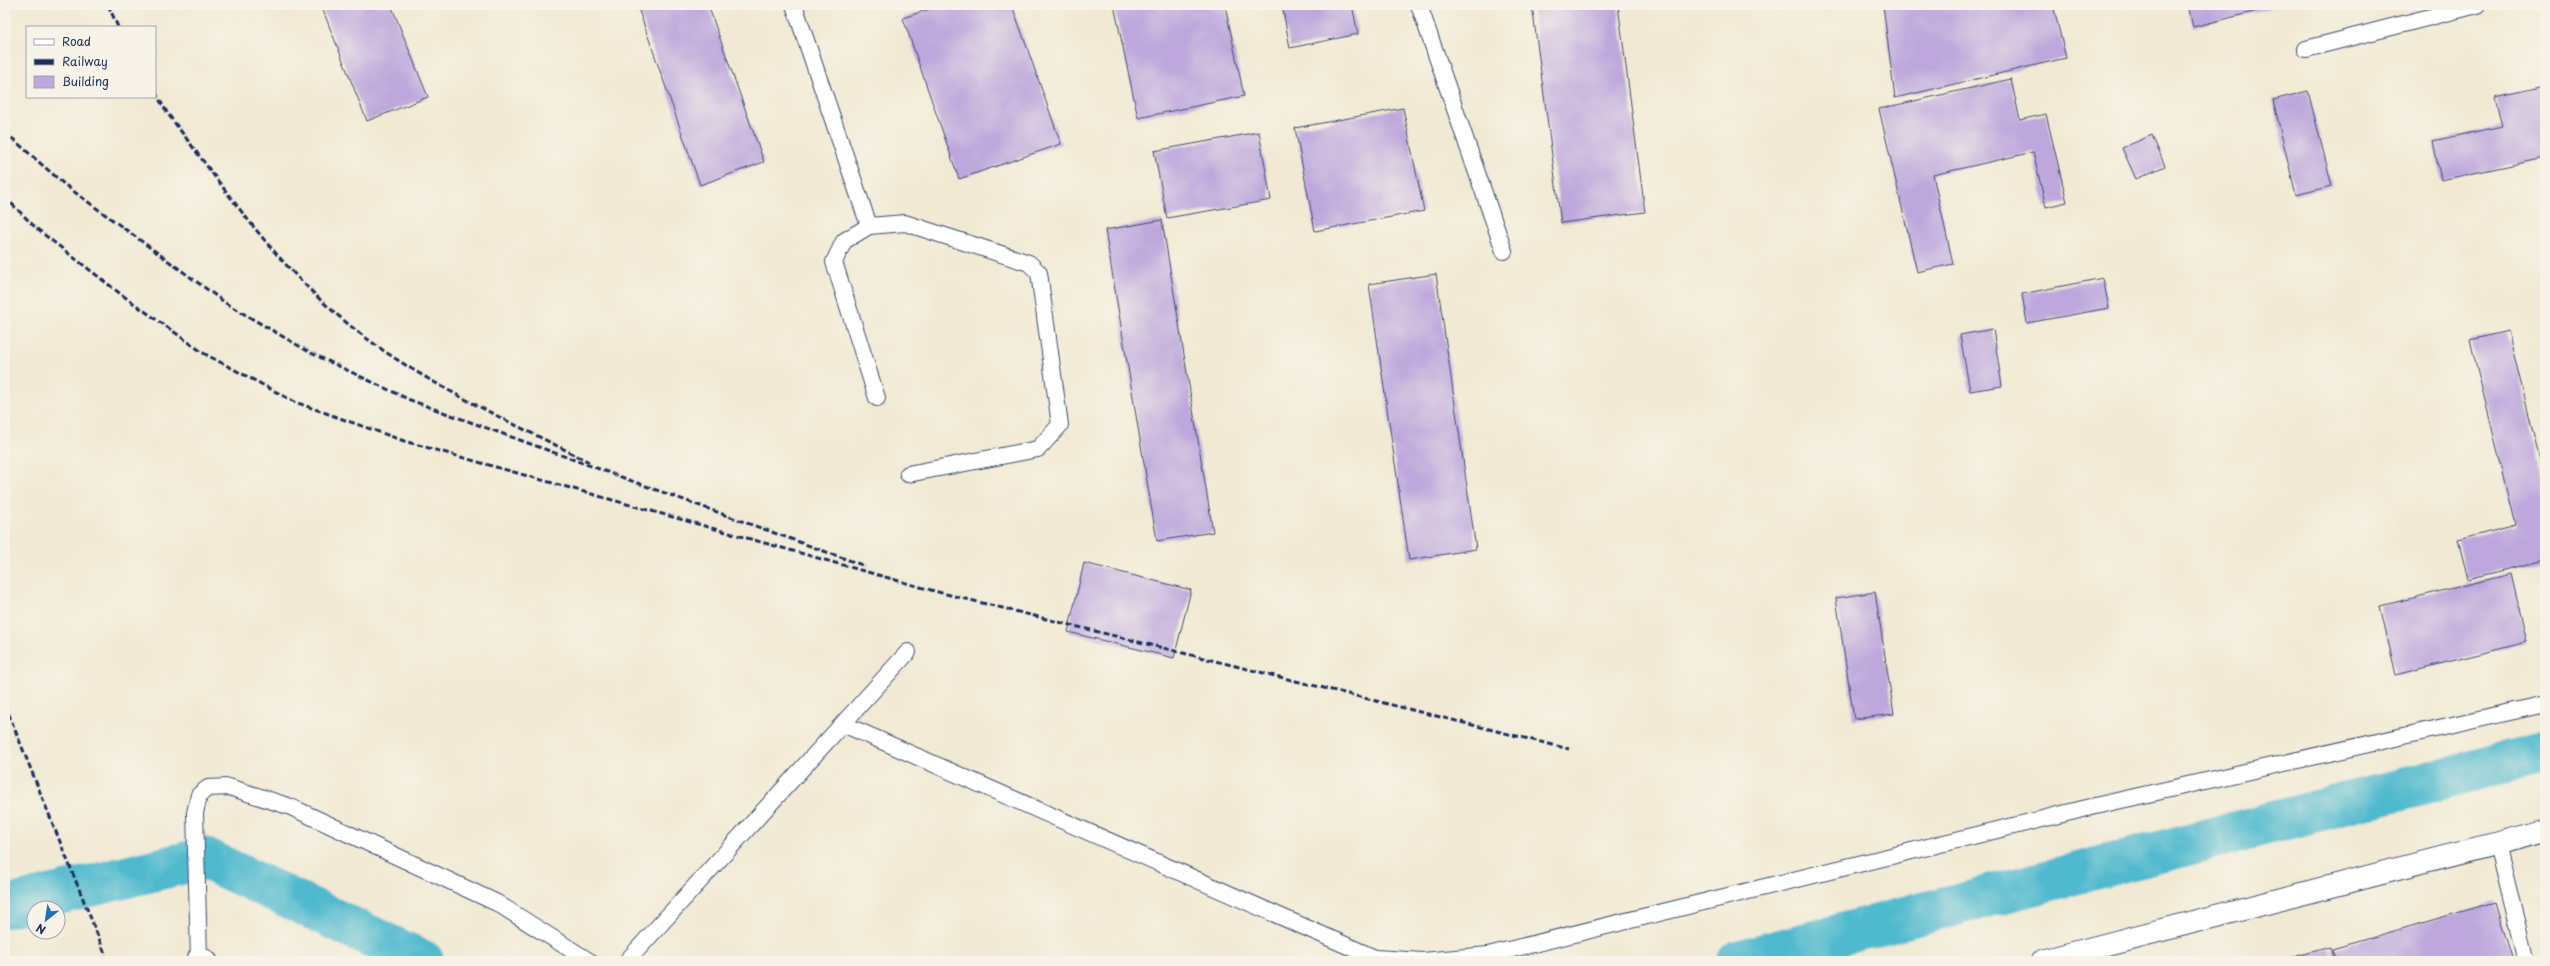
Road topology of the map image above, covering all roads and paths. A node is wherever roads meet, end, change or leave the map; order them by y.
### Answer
1 (794, 5) edge
2 (1419, 5) edge
3 (2477, 5) edge
4 (2306, 49) dead end
5 (869, 226) junction
6 (1504, 251) dead end
7 (877, 398) dead end
8 (908, 474) dead end
9 (908, 652) dead end
10 (2545, 704) edge
11 (843, 724) junction
12 (2545, 831) edge
13 (2497, 844) junction
14 (201, 956) edge
15 (2049, 960) edge
16 (589, 961) edge
17 (627, 961) edge
18 (2526, 961) edge

1 - 5 lane
2 - 6 lane
3 - 4 lane
5 - 7 lane
5 - 8 lane
9 - 11 lane
10 - 11 lane
11 - 17 lane
12 - 13 street
13 - 15 street
13 - 18 lane
14 - 16 lane

